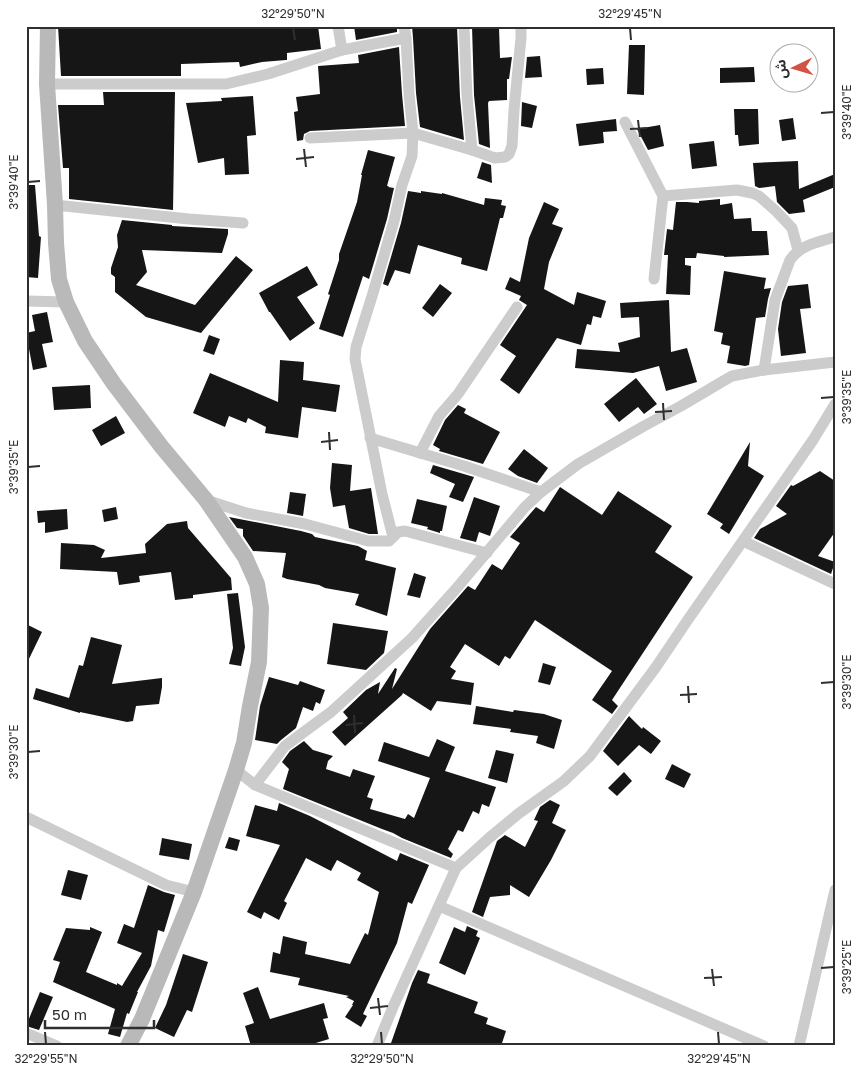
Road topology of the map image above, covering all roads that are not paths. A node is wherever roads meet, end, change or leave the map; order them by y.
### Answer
1 (48, 26) edge
2 (338, 26) edge
3 (464, 26) edge
4 (521, 26) edge
5 (405, 32) edge
6 (342, 50) junction
7 (47, 84) junction
8 (625, 122) dead end
9 (414, 133) junction
10 (310, 138) dead end
11 (472, 150) junction
12 (663, 196) junction
13 (55, 205) junction
14 (243, 223) dead end
15 (835, 237) edge
16 (798, 250) junction
17 (654, 279) dead end
18 (26, 300) edge
19 (66, 302) junction
20 (517, 308) dead end
21 (835, 362) edge
22 (764, 370) junction
23 (835, 404) edge
24 (370, 438) junction
25 (420, 453) junction
26 (541, 492) junction
27 (206, 500) junction
28 (393, 537) junction
29 (742, 542) junction
30 (487, 553) junction
31 (835, 584) edge
32 (236, 770) junction
33 (255, 785) junction
34 (26, 817) edge
35 (456, 868) junction
36 (835, 890) edge
37 (194, 892) junction
38 (439, 906) junction
39 (26, 1033) edge
40 (58, 1046) edge
41 (128, 1046) edge
42 (377, 1046) edge
43 (764, 1046) edge
44 (799, 1046) edge

1 - 7 main road
2 - 6 street
3 - 11 street
4 - 11 street
5 - 6 street
5 - 9 street
6 - 7 street
7 - 13 main road
8 - 12 street
9 - 10 street
9 - 11 street
9 - 24 street
12 - 16 street
12 - 17 street
13 - 14 street
13 - 19 main road
15 - 16 street
16 - 22 street
18 - 19 street
19 - 27 main road
20 - 25 street
21 - 22 street
22 - 26 street
23 - 29 street
24 - 25 street
24 - 28 street
25 - 26 street
26 - 30 street
27 - 28 street
27 - 32 main road
28 - 30 street
29 - 31 street
29 - 35 street
30 - 33 street
32 - 33 street
32 - 37 main road
33 - 35 street
34 - 37 street
35 - 38 street
36 - 44 street
37 - 41 main road
38 - 42 street
38 - 43 street
39 - 40 street

